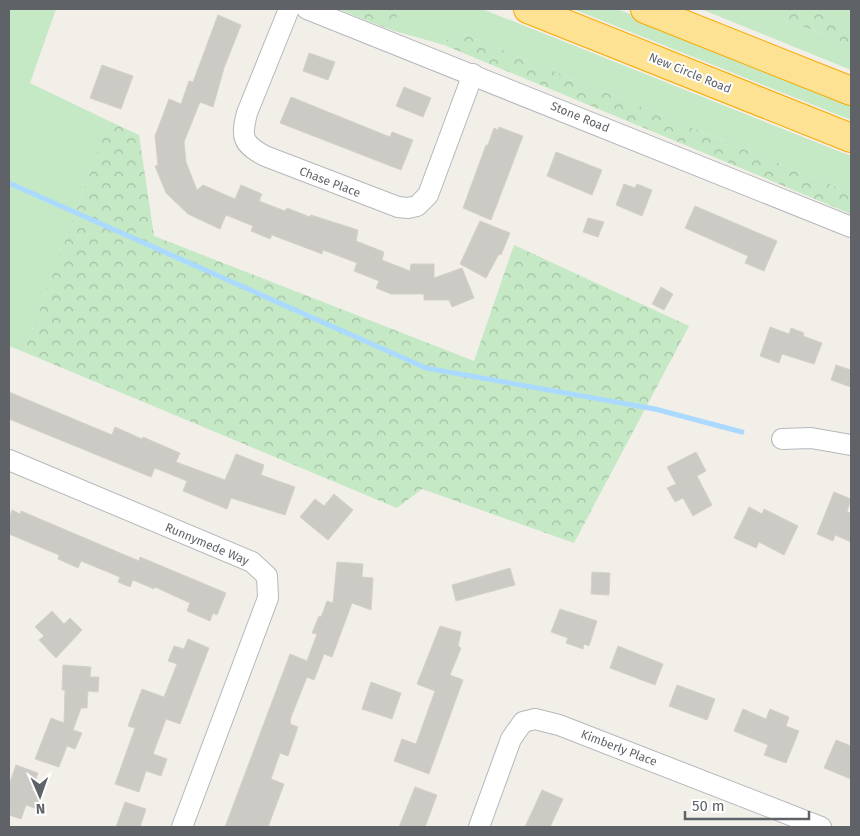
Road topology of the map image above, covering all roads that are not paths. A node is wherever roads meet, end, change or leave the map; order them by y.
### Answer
1 (289, 9) edge
2 (307, 9) edge
3 (528, 9) edge
4 (645, 9) edge
5 (474, 74) junction
6 (851, 91) edge
7 (851, 138) edge
8 (851, 227) edge
9 (782, 439) dead end
10 (851, 445) edge
11 (9, 460) edge
12 (182, 827) edge
13 (479, 827) edge
14 (821, 827) edge

1 - 5 street, Chase Place
2 - 5 street, Stone Road
3 - 7 highway, New Circle Road
4 - 6 highway
5 - 8 street, Stone Road
9 - 10 street
11 - 12 street, Runnymede Way
13 - 14 street, Kimberly Place

